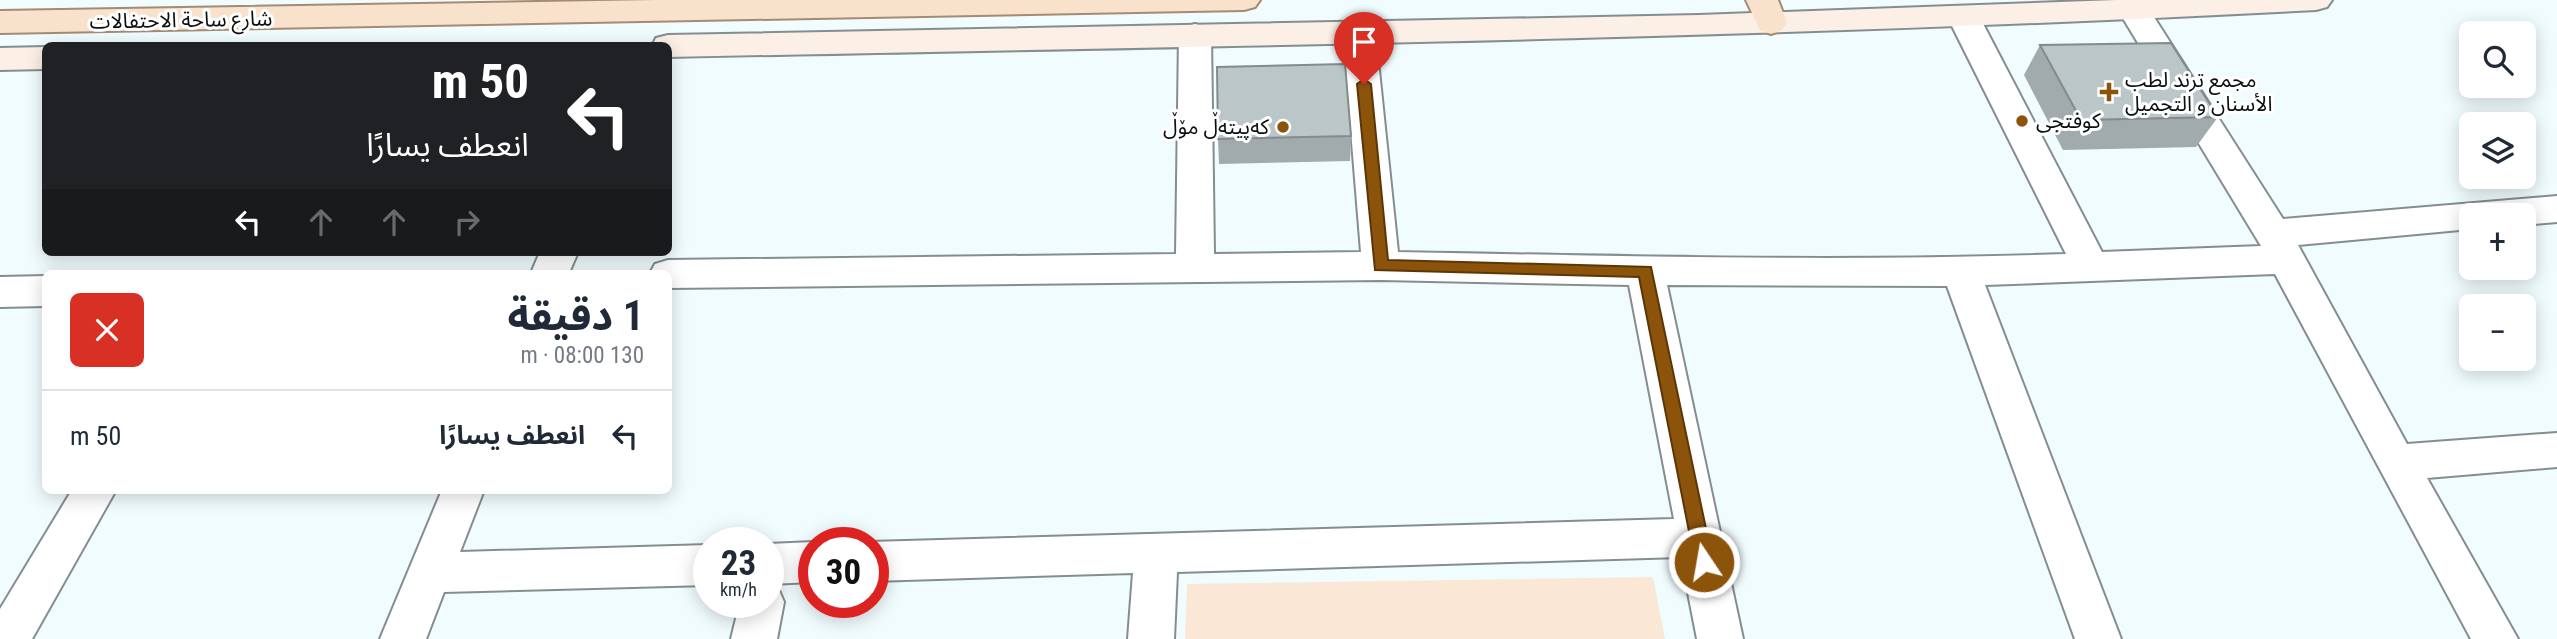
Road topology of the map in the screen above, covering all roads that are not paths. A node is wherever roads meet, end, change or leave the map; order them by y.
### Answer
1 (1244, 0) edge
2 (2316, 0) edge
3 (757, 3) edge
4 (640, 5) edge
5 (2134, 10) junction
6 (1766, 12) edge
7 (1964, 18) junction
8 (0, 22) edge
9 (277, 32) edge
10 (1359, 32) junction
11 (1195, 35) junction
12 (672, 46) edge
13 (42, 58) edge
14 (0, 59) edge
15 (2557, 209) edge
16 (2536, 211) edge
17 (2459, 218) edge
18 (2280, 246) junction
19 (1381, 266) junction
20 (2091, 267) junction
21 (1195, 270) junction
22 (1645, 271) junction
23 (1961, 272) junction
24 (672, 274) edge
25 (42, 291) edge
26 (0, 292) edge
27 (2557, 450) edge
28 (2396, 463) junction
29 (93, 494) edge
30 (461, 494) edge
31 (1699, 537) junction
32 (1156, 553) junction
33 (889, 561) edge
34 (693, 565) edge
35 (429, 573) junction
36 (758, 618) edge
37 (7, 639) edge
38 (403, 639) edge
39 (754, 639) edge
40 (1151, 639) edge
41 (1720, 639) edge
42 (2098, 639) edge
43 (2495, 639) edge

1 - 3 main road, شارع ساحة الاحتفالات
2 - 5 main road
3 - 4 main road, شارع ساحة الاحتفالات
4 - 9 main road, شارع ساحة الاحتفالات
5 - 7 main road
5 - 18 street
6 - 7 main road
6 - 10 main road
7 - 20 street
8 - 9 main road, شارع ساحة الاحتفالات
10 - 11 main road
10 - 19 street
11 - 12 main road
11 - 21 street
13 - 14 main road
15 - 16 street
17 - 18 street
18 - 20 street
18 - 28 street
19 - 21 street
19 - 22 street
20 - 23 street
21 - 24 street
22 - 23 street
22 - 31 street
23 - 42 street
25 - 26 street
27 - 28 street
28 - 43 street
29 - 37 street
30 - 35 street
31 - 32 street
31 - 41 street
32 - 33 street
32 - 40 street
34 - 35 street
35 - 38 street
36 - 39 street

